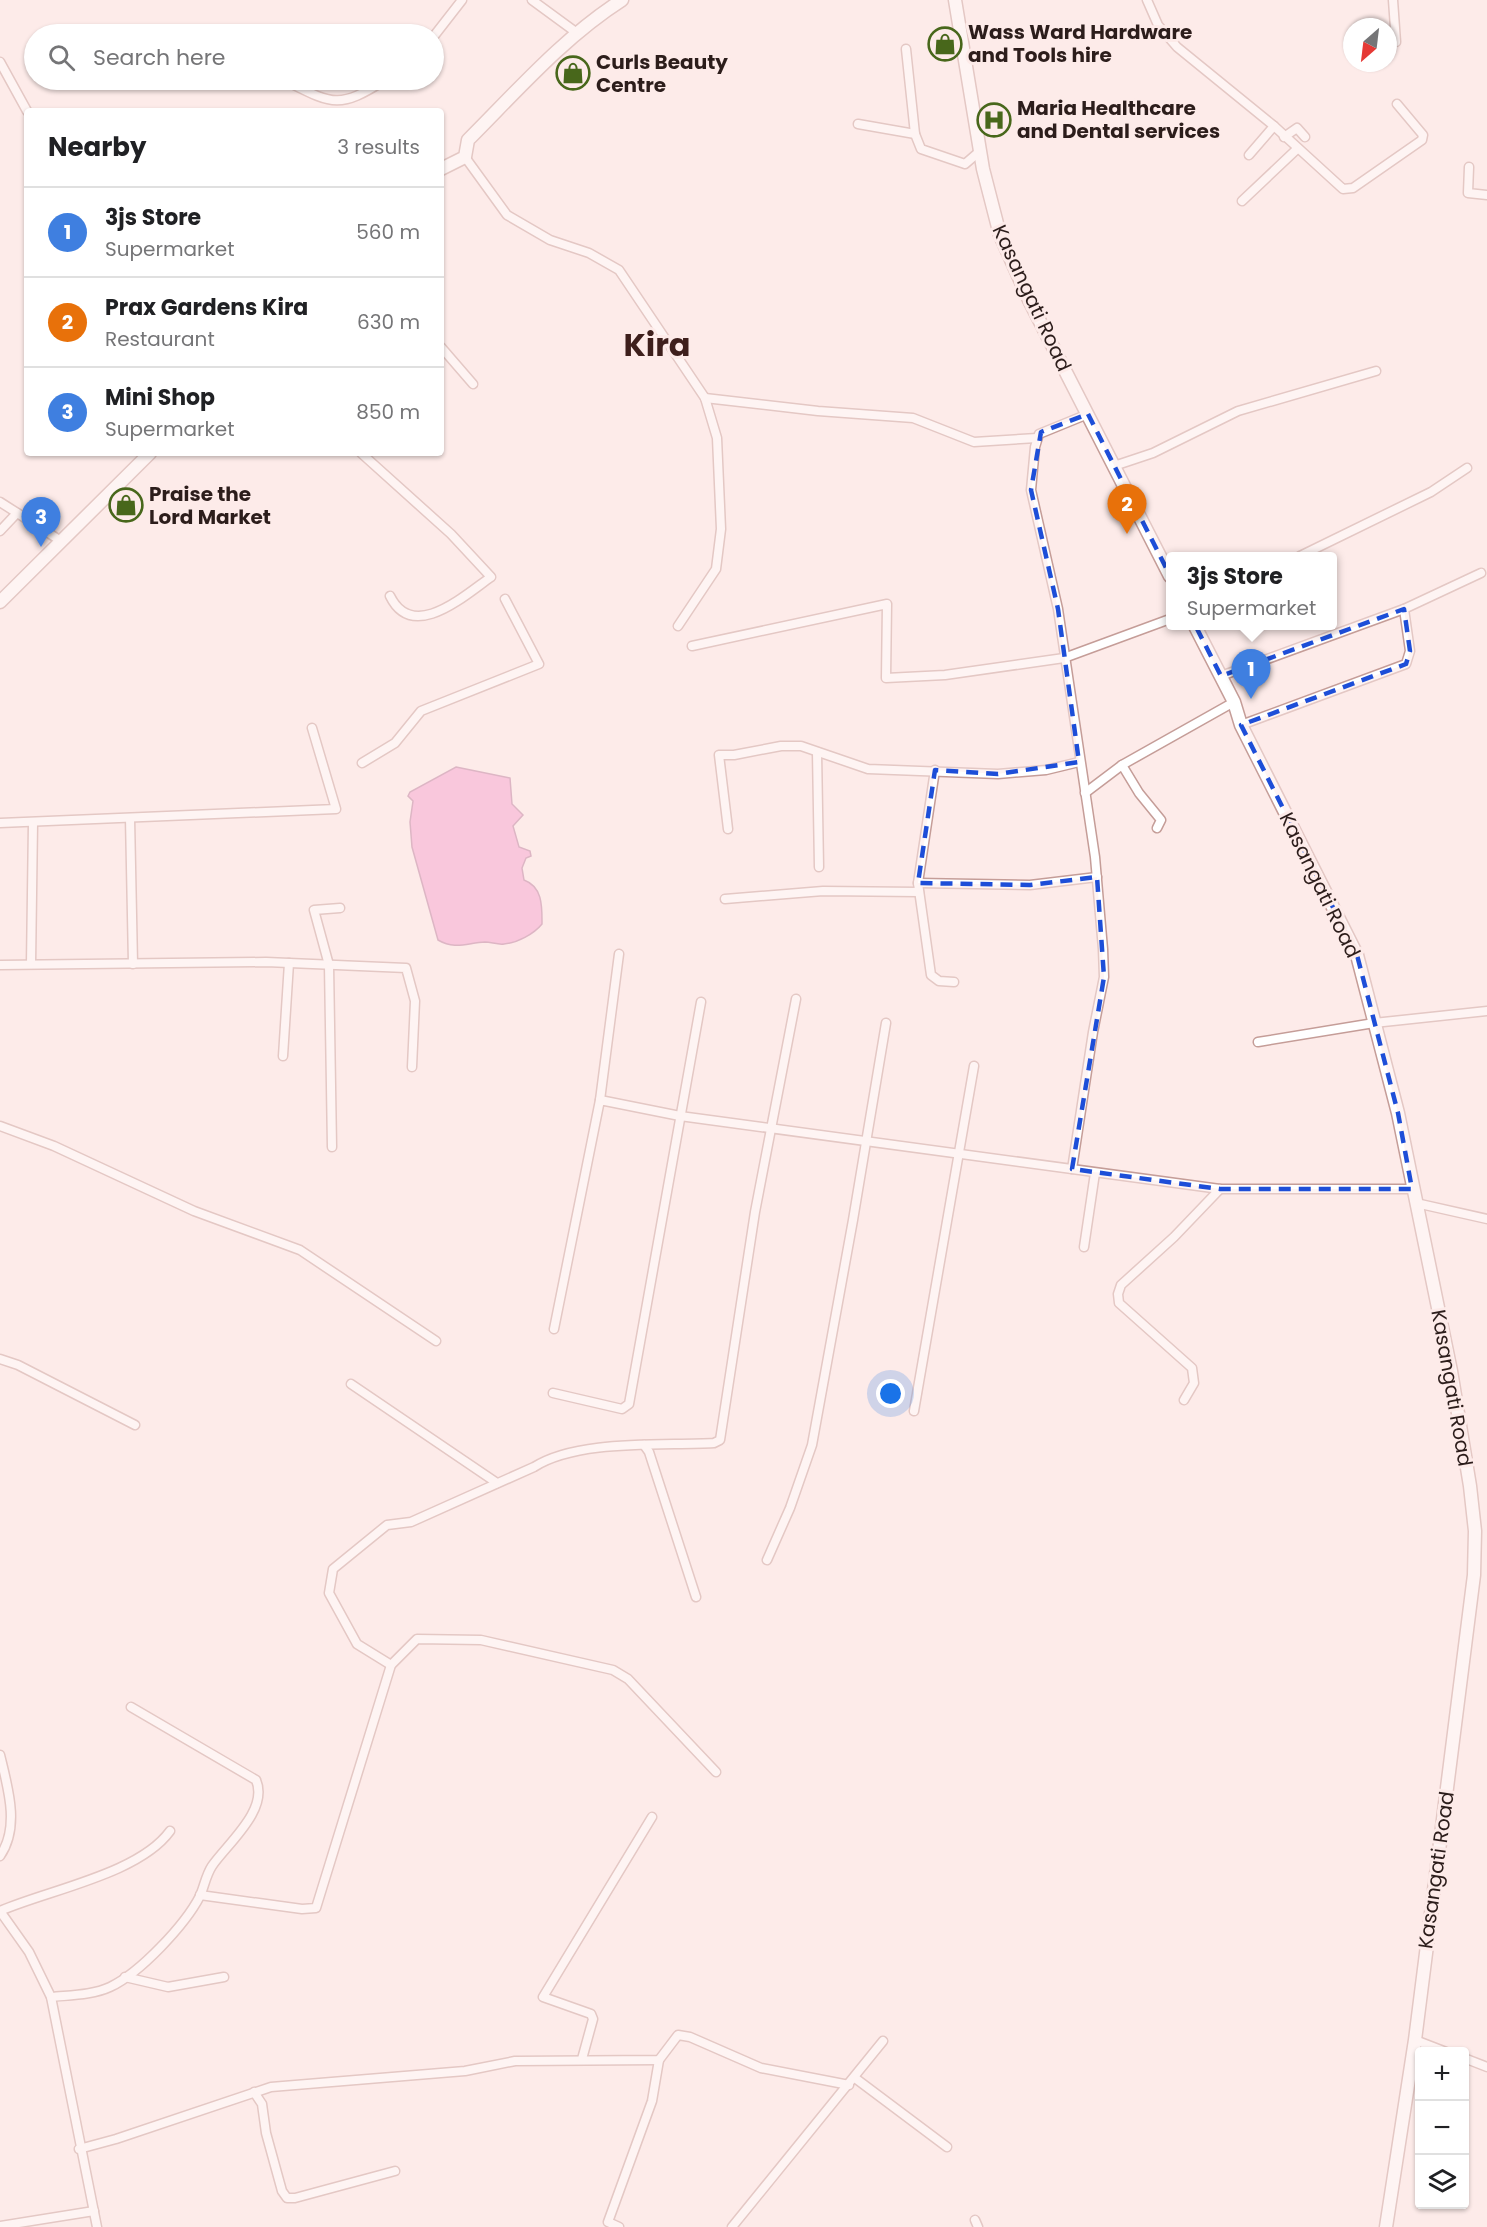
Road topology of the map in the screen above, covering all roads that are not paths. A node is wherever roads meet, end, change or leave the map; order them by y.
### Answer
1 (462, 0) edge
2 (532, 0) edge
3 (622, 0) edge
4 (955, 0) edge
5 (1147, 0) edge
6 (1393, 0) edge
7 (1394, 18) edge
8 (443, 24) edge
9 (577, 33) junction
10 (906, 49) dead end
11 (0, 62) edge
12 (306, 90) edge
13 (368, 90) edge
14 (1397, 104) dead end
15 (25, 108) edge
16 (858, 124) dead end
17 (1274, 126) junction
18 (915, 134) junction
19 (1284, 137) junction
20 (1305, 137) dead end
21 (1297, 149) junction
22 (981, 151) junction
23 (1249, 155) dead end
24 (465, 157) junction
25 (1469, 167) dead end
26 (444, 168) edge
27 (1487, 195) edge
28 (1242, 201) dead end
29 (444, 350) edge
30 (1376, 371) dead end
31 (473, 384) dead end
32 (705, 398) junction
33 (1088, 414) junction
34 (1037, 438) junction
35 (147, 456) edge
36 (364, 456) edge
37 (1114, 466) junction
38 (1467, 468) dead end
39 (0, 502) edge
40 (17, 513) junction
41 (0, 531) edge
42 (61, 541) junction
43 (1308, 552) edge
44 (1166, 568) edge
45 (1480, 573) dead end
46 (390, 596) dead end
47 (505, 599) dead end
48 (0, 602) edge
49 (1404, 609) junction
50 (1166, 620) edge
51 (678, 626) dead end
52 (1197, 630) edge
53 (692, 646) dead end
54 (1064, 658) junction
55 (1221, 676) junction
56 (1233, 702) junction
57 (1241, 725) junction
58 (312, 728) dead end
59 (817, 752) junction
60 (1079, 762) junction
61 (362, 763) dead end
62 (1122, 765) junction
63 (934, 770) junction
64 (1085, 793) junction
65 (130, 818) junction
66 (0, 823) edge
67 (33, 823) junction
68 (1157, 828) dead end
69 (728, 829) dead end
70 (819, 867) dead end
71 (1097, 877) junction
72 (919, 888) junction
73 (725, 899) dead end
74 (340, 908) dead end
75 (619, 954) dead end
76 (289, 963) junction
77 (31, 964) junction
78 (133, 964) junction
79 (0, 965) edge
80 (329, 965) junction
81 (954, 982) dead end
82 (796, 999) dead end
83 (701, 1002) dead end
84 (1487, 1011) edge
85 (886, 1023) dead end
86 (1374, 1023) junction
87 (1258, 1042) dead end
88 (283, 1056) dead end
89 (974, 1066) dead end
90 (412, 1067) dead end
91 (600, 1100) junction
92 (680, 1116) junction
93 (0, 1126) edge
94 (772, 1129) junction
95 (866, 1142) junction
96 (332, 1146) dead end
97 (959, 1153) junction
98 (1072, 1169) junction
99 (1095, 1173) junction
100 (1220, 1189) junction
101 (1412, 1189) junction
102 (1416, 1203) junction
103 (1487, 1219) edge
104 (1084, 1247) dead end
105 (554, 1329) dead end
106 (436, 1341) dead end
107 (0, 1359) edge
108 (351, 1384) dead end
109 (553, 1393) dead end
110 (1184, 1400) dead end
111 (914, 1411) dead end
112 (135, 1425) dead end
113 (644, 1445) junction
114 (497, 1484) junction
115 (767, 1560) dead end
116 (696, 1597) dead end
117 (391, 1665) junction
118 (131, 1707) dead end
119 (0, 1755) edge
120 (716, 1772) dead end
121 (652, 1817) dead end
122 (170, 1831) dead end
123 (0, 1856) edge
124 (200, 1895) junction
125 (0, 1911) edge
126 (125, 1977) junction
127 (224, 1977) dead end
128 (51, 1997) junction
129 (1415, 2040) junction
130 (883, 2041) dead end
131 (1433, 2047) edge
132 (582, 2059) junction
133 (659, 2060) junction
134 (1469, 2060) edge
135 (1487, 2067) edge
136 (852, 2082) junction
137 (254, 2092) junction
138 (947, 2147) dead end
139 (79, 2149) junction
140 (395, 2171) dead end
141 (94, 2211) junction
142 (21, 2225) edge
143 (0, 2226) edge
144 (97, 2227) edge
145 (619, 2227) edge
146 (732, 2227) edge
147 (1386, 2227) edge

1 - 8 street
2 - 9 street
3 - 9 street
4 - 22 street, Kasangati Road
5 - 17 street
6 - 7 street
9 - 24 street
10 - 18 street
11 - 15 street
12 - 13 street
14 - 21 street
16 - 18 street
17 - 19 street
17 - 23 street
18 - 22 street
19 - 20 street
19 - 21 street
21 - 28 street
22 - 33 street, Kasangati Road
24 - 26 street
24 - 32 street
25 - 27 street
29 - 31 street
30 - 37 street
32 - 34 street
32 - 51 street
33 - 34 street
33 - 37 street, Kasangati Road
34 - 54 street
35 - 42 street
36 - 46 street
37 - 44 street, Kasangati Road
38 - 43 street
39 - 40 street
40 - 41 street
40 - 42 street
42 - 48 street
45 - 49 street
47 - 61 street
49 - 55 street
49 - 57 street
50 - 54 street
52 - 55 street, Kasangati Road
53 - 54 street
54 - 60 street
55 - 56 street, Kasangati Road
56 - 57 street, Kasangati Road
56 - 62 street
57 - 86 street, Kasangati Road
58 - 65 street
59 - 63 street
59 - 69 street
59 - 70 street
60 - 63 street
60 - 64 street
62 - 64 street
62 - 68 street
63 - 72 street
64 - 71 street
65 - 67 street
65 - 78 street
66 - 67 street
67 - 77 street
71 - 72 street
71 - 98 street
72 - 73 street
72 - 81 street
74 - 80 street
75 - 91 street
76 - 78 street
76 - 80 street
76 - 88 street
77 - 78 street
77 - 79 street
80 - 90 street
80 - 96 street
82 - 94 street
83 - 92 street
84 - 86 street
85 - 95 street
86 - 87 street
86 - 101 street, Kasangati Road
89 - 97 street
91 - 92 street
91 - 105 street
92 - 94 street
92 - 109 street
93 - 106 street
94 - 95 street
94 - 113 street
95 - 97 street
95 - 115 street
97 - 98 street
97 - 111 street
98 - 99 street
99 - 100 street
99 - 104 street
100 - 101 street
100 - 110 street
101 - 102 street, Kasangati Road
102 - 103 street
102 - 129 street, Kasangati Road
107 - 112 street
108 - 114 street
113 - 114 street
113 - 116 street
114 - 117 street
117 - 120 street
117 - 124 street
118 - 124 street
119 - 123 street
121 - 132 street
122 - 125 street
124 - 126 street
125 - 128 street
126 - 127 street
126 - 128 street
128 - 139 street
129 - 131 street
129 - 147 street, Kasangati Road
130 - 136 street
132 - 133 street
132 - 137 street
133 - 136 street
133 - 145 street
134 - 135 street
136 - 138 street
136 - 146 street
137 - 139 street
137 - 140 street
139 - 141 street
141 - 142 street
141 - 144 street
142 - 143 street

